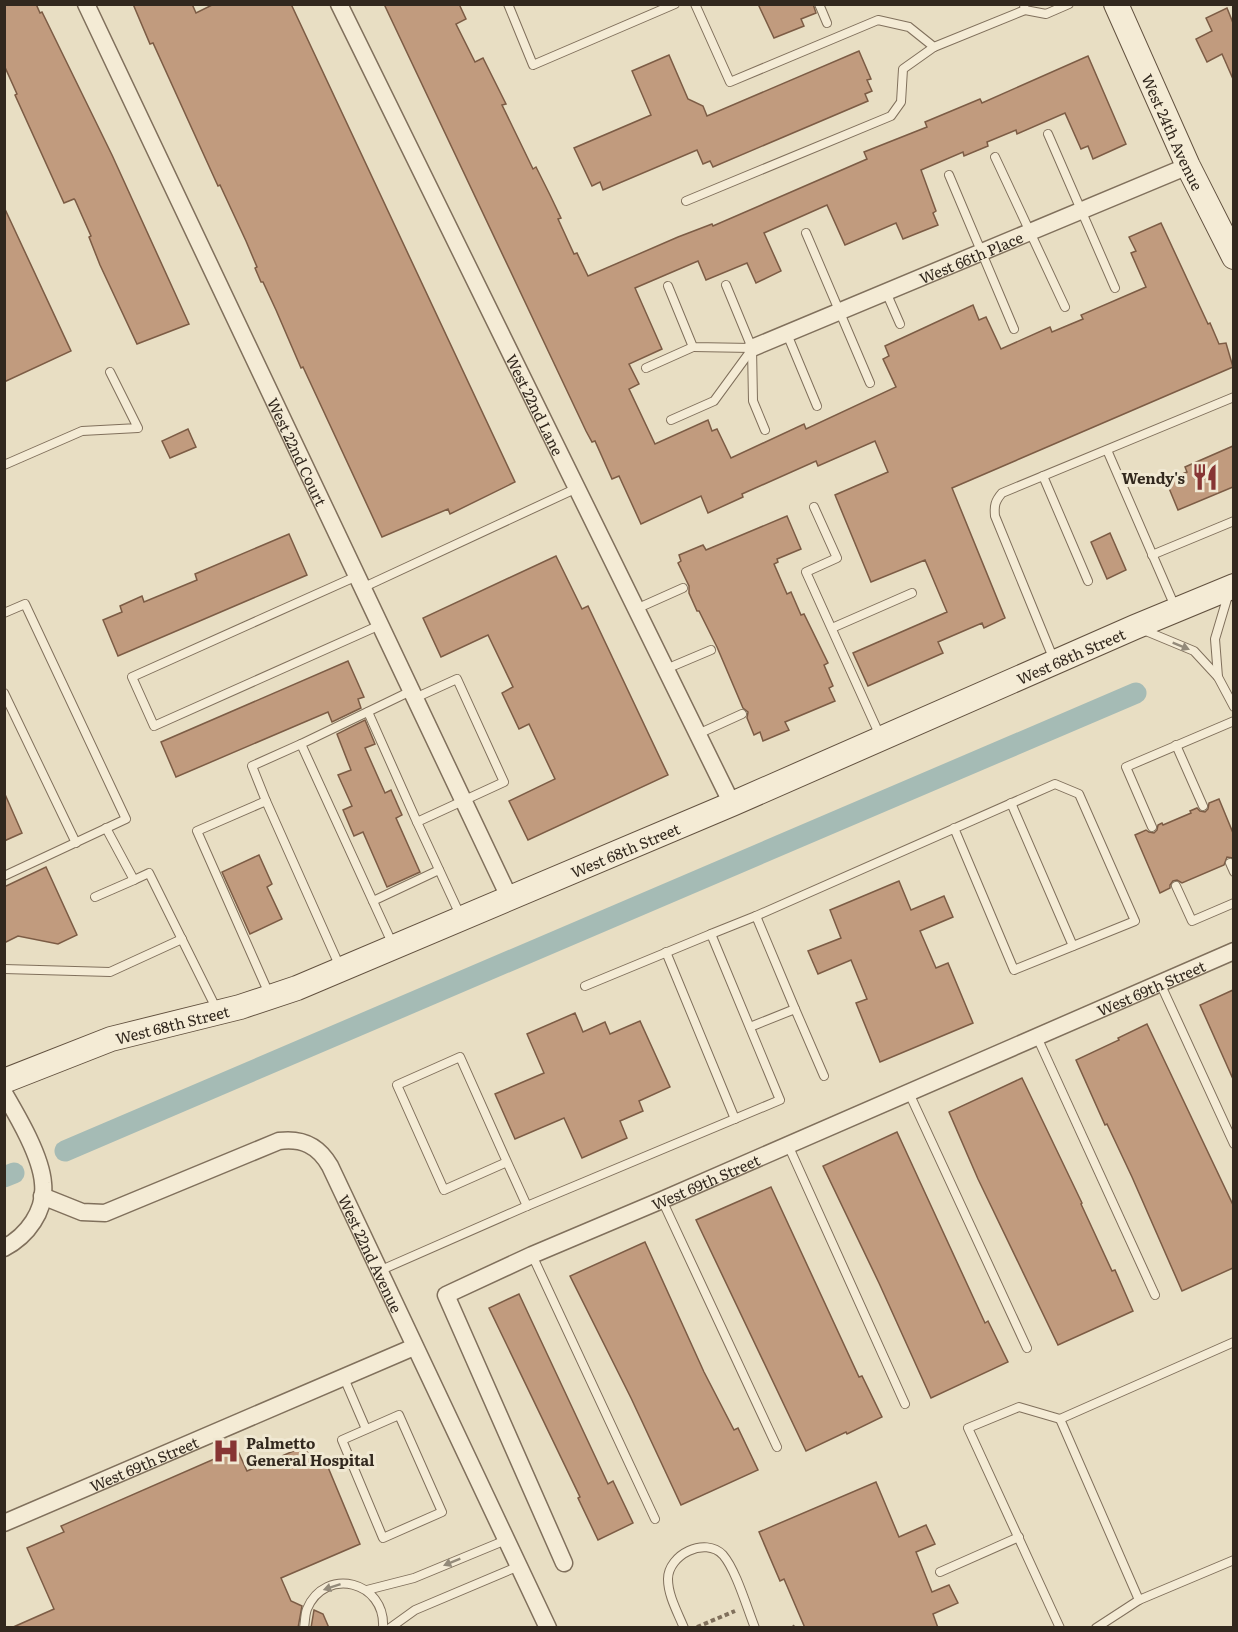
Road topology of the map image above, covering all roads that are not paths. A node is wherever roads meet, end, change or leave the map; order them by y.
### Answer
1 (86, 4) edge
2 (339, 4) edge
3 (508, 4) edge
4 (675, 4) edge
5 (694, 4) edge
6 (819, 4) edge
7 (1069, 4) edge
8 (1116, 4) edge
9 (1024, 7) edge
10 (827, 22) dead end
11 (934, 47) junction
12 (1048, 134) dead end
13 (995, 157) dead end
14 (1188, 166) junction
15 (949, 175) dead end
16 (686, 201) dead end
17 (1082, 211) junction
18 (1030, 232) junction
19 (806, 233) dead end
20 (982, 252) junction
21 (1233, 256) edge
22 (726, 285) dead end
23 (668, 286) dead end
24 (1115, 288) dead end
25 (886, 292) junction
26 (1065, 307) dead end
27 (839, 312) junction
28 (900, 324) dead end
29 (1014, 330) dead end
30 (787, 334) junction
31 (693, 347) junction
32 (752, 348) junction
33 (646, 368) dead end
34 (110, 372) dead end
35 (870, 383) dead end
36 (1233, 397) edge
37 (818, 406) dead end
38 (671, 420) dead end
39 (765, 430) dead end
40 (1107, 450) junction
41 (4, 465) edge
42 (1043, 476) junction
43 (576, 488) junction
44 (814, 507) dead end
45 (1233, 521) edge
46 (1152, 555) junction
47 (1088, 581) dead end
48 (360, 582) junction
49 (1232, 587) edge
50 (683, 588) dead end
51 (912, 593) dead end
52 (636, 609) junction
53 (1176, 610) junction
54 (4, 613) edge
55 (380, 624) junction
56 (1135, 627) junction
57 (832, 628) junction
58 (711, 650) dead end
59 (1055, 663) junction
60 (666, 669) junction
61 (1218, 677) junction
62 (4, 693) edge
63 (413, 695) junction
64 (1233, 707) edge
65 (368, 712) junction
66 (742, 714) dead end
67 (1233, 721) edge
68 (698, 734) junction
69 (881, 738) junction
70 (301, 744) junction
71 (1176, 745) junction
72 (266, 801) junction
73 (463, 801) junction
74 (1011, 803) junction
75 (732, 804) junction
76 (1203, 806) dead end
77 (417, 822) junction
78 (1152, 827) dead end
79 (106, 828) junction
80 (954, 828) junction
81 (76, 843) junction
82 (1230, 863) dead end
83 (439, 870) junction
84 (1233, 872) edge
85 (4, 876) edge
86 (134, 880) junction
87 (1176, 886) dead end
88 (95, 897) dead end
89 (510, 899) junction
90 (373, 901) junction
91 (1233, 903) edge
92 (756, 916) junction
93 (462, 919) junction
94 (711, 934) junction
95 (182, 939) junction
96 (1073, 946) junction
97 (394, 948) junction
98 (1233, 951) edge
99 (666, 952) junction
100 (4, 969) edge
101 (341, 970) junction
102 (1160, 983) junction
103 (585, 986) dead end
104 (271, 997) junction
105 (795, 1009) junction
106 (218, 1013) junction
107 (750, 1027) junction
108 (1037, 1036) junction
109 (824, 1076) dead end
110 (4, 1080) edge
111 (909, 1092) junction
112 (4, 1093) edge
113 (735, 1119) junction
114 (1233, 1144) edge
115 (788, 1145) junction
116 (507, 1162) junction
117 (42, 1196) junction
118 (662, 1200) junction
119 (526, 1206) junction
120 (4, 1248) edge
121 (532, 1255) junction
122 (379, 1271) junction
123 (1155, 1295) dead end
124 (1233, 1342) edge
125 (414, 1347) junction
126 (1027, 1348) dead end
127 (344, 1378) junction
128 (905, 1404) dead end
129 (1060, 1419) junction
130 (366, 1429) junction
131 (777, 1447) dead end
132 (655, 1519) dead end
133 (4, 1522) edge
134 (1019, 1537) junction
135 (506, 1540) junction
136 (1233, 1560) edge
137 (564, 1563) dead end
138 (519, 1566) junction
139 (940, 1572) dead end
140 (367, 1590) junction
141 (1139, 1600) junction
142 (304, 1628) edge
143 (383, 1628) edge
144 (390, 1628) edge
145 (548, 1628) edge
146 (684, 1628) edge
147 (755, 1628) edge
148 (1060, 1628) edge
149 (1096, 1628) edge

1 - 48 street, West 22nd Court
2 - 43 street, West 22nd Lane
3 - 4 lane
5 - 11 lane
6 - 10 lane
7 - 9 lane
8 - 14 main road, West 24th Avenue
9 - 11 lane
11 - 16 lane
12 - 17 lane
13 - 18 lane
14 - 17 street, West 66th Place
14 - 21 main road, West 24th Avenue
15 - 20 lane
17 - 18 street, West 66th Place
17 - 24 lane
18 - 20 street, West 66th Place
18 - 26 lane
19 - 27 lane
20 - 25 street, West 66th Place
20 - 29 lane
22 - 32 lane
23 - 31 lane
25 - 27 street, West 66th Place
25 - 28 lane
27 - 30 street, West 66th Place
27 - 35 lane
30 - 32 street, West 66th Place
30 - 37 lane
31 - 32 lane
31 - 33 lane
32 - 38 lane
32 - 39 lane
34 - 41 lane
36 - 40 lane
40 - 42 lane
40 - 46 lane
42 - 47 lane
42 - 59 lane
43 - 48 lane
43 - 52 street, West 22nd Lane
44 - 57 lane
45 - 46 lane
46 - 53 lane
48 - 55 street, West 22nd Court
48 - 55 lane
49 - 53 main road, West 68th Street
49 - 61 lane
50 - 52 lane
51 - 57 lane
52 - 60 street, West 22nd Lane
53 - 56 main road, West 68th Street
54 - 79 lane
55 - 63 street, West 22nd Court
56 - 59 main road, West 68th Street
56 -> 61 lane
57 - 69 lane
58 - 60 lane
59 - 69 main road, West 68th Street
60 - 68 street, West 22nd Lane
61 - 64 lane
62 - 81 lane
63 - 65 lane
63 - 73 street, West 22nd Court
63 - 73 lane
65 - 70 lane
65 - 77 lane
66 - 68 lane
67 - 71 lane
68 - 75 street, West 22nd Lane
69 - 75 main road, West 68th Street
70 - 72 lane
70 - 90 lane
71 - 76 lane
71 - 78 lane
72 - 101 lane
72 - 104 lane
73 - 77 lane
73 - 89 street, West 22nd Court
74 - 80 lane
74 - 96 lane
74 - 96 lane
75 - 89 main road, West 68th Street
77 - 83 lane
79 - 81 lane
79 - 86 lane
80 - 92 lane
80 - 96 lane
81 - 85 lane
82 - 84 lane
83 - 90 lane
83 - 93 lane
86 - 88 lane
86 - 95 lane
87 - 91 lane
89 - 93 main road, West 68th Street
90 - 97 lane
92 - 94 lane
92 - 105 lane
93 - 97 main road, West 68th Street
94 - 99 lane
94 - 107 lane
95 - 100 lane
95 - 106 lane
97 - 101 main road, West 68th Street
98 - 102 street, West 69th Street
99 - 103 lane
99 - 113 lane
101 - 104 main road, West 68th Street
102 - 108 street, West 69th Street
102 - 114 lane
104 - 106 main road, West 68th Street
105 - 107 lane
105 - 109 lane
106 - 110 main road, West 68th Street
107 - 113 lane
108 - 111 street, West 69th Street
108 - 123 lane
111 - 115 street, West 69th Street
111 - 126 lane
112 - 117 street
113 - 119 lane
115 - 118 street, West 69th Street
115 - 128 lane
116 - 116 lane
116 - 119 lane
117 - 120 street
117 - 122 street, West 22nd Avenue
118 - 121 street, West 69th Street
118 - 131 lane
119 - 122 lane
121 - 132 lane
121 - 137 street, West 69th Street
122 - 125 street, West 22nd Avenue
124 - 129 lane
125 - 127 street, West 69th Street
125 - 135 street, West 22nd Avenue
127 - 130 lane
127 - 133 street, West 69th Street
129 - 134 lane
129 - 141 lane
130 - 130 lane
134 - 139 lane
134 - 148 lane
135 - 138 street, West 22nd Avenue
135 -> 140 lane
136 - 141 lane
138 - 144 lane
138 - 145 street, West 22nd Avenue
140 -> 142 lane
140 - 143 lane
141 - 149 lane
146 - 147 lane

